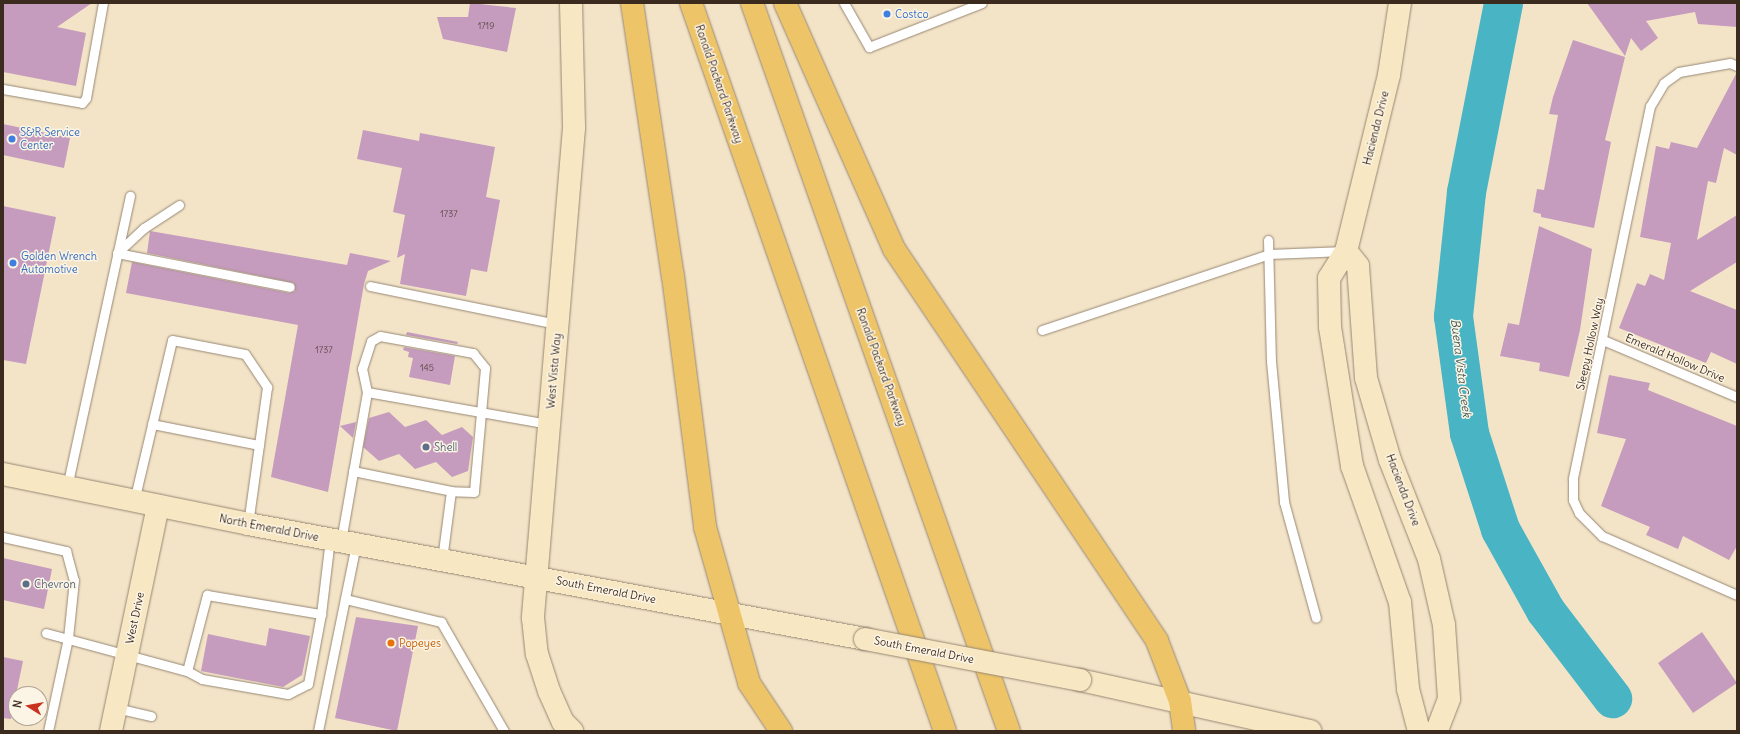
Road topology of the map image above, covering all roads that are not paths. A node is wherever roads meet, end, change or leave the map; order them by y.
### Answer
1 (103, 3) edge
2 (571, 3) edge
3 (632, 3) edge
4 (691, 3) edge
5 (752, 3) edge
6 (784, 3) edge
7 (844, 3) edge
8 (982, 3) edge
9 (1400, 3) edge
10 (1737, 66) edge
11 (3, 89) edge
12 (130, 196) dead end
13 (180, 205) dead end
14 (1268, 240) dead end
15 (1346, 251) junction
16 (117, 253) junction
17 (1269, 254) junction
18 (290, 286) dead end
19 (370, 286) dead end
20 (558, 324) junction
21 (1042, 330) dead end
22 (1603, 340) junction
23 (367, 392) junction
24 (1737, 397) edge
25 (482, 412) junction
26 (152, 424) junction
27 (549, 424) junction
28 (259, 445) junction
29 (353, 471) junction
30 (3, 474) edge
31 (67, 488) junction
32 (451, 491) junction
33 (134, 501) junction
34 (158, 506) junction
35 (248, 524) junction
36 (3, 537) edge
37 (342, 541) junction
38 (442, 559) junction
39 (537, 576) junction
40 (1737, 595) edge
41 (345, 599) junction
42 (321, 614) junction
43 (729, 614) junction
44 (1316, 618) dead end
45 (46, 633) dead end
46 (68, 638) junction
47 (127, 654) junction
48 (187, 671) junction
49 (1180, 701) junction
50 (116, 708) junction
51 (151, 716) dead end
52 (48, 731) edge
53 (111, 731) edge
54 (318, 731) edge
55 (504, 731) edge
56 (572, 731) edge
57 (781, 731) edge
58 (945, 731) edge
59 (1009, 731) edge
60 (1184, 731) edge
61 (1310, 731) edge
62 (1419, 731) edge
63 (1437, 731) edge

1 - 11 lane
2 - 20 main road, West Vista Way
3 - 43 highway
4 - 58 highway, Ronald Packard Parkway
5 - 59 highway, Ronald Packard Parkway
6 - 49 highway
7 - 8 lane
9 - 15 main road, Hacienda Drive
10 - 22 lane, Sleepy Hollow Way
12 - 16 lane
13 - 16 lane
14 - 17 lane
15 - 17 lane
15 - 62 main road, Hacienda Drive
15 - 63 main road, Hacienda Drive
16 - 18 lane
16 - 31 lane
17 - 21 lane
17 - 44 lane
19 - 20 lane
20 - 27 main road, West Vista Way
22 - 24 lane, Emerald Hollow Drive
22 - 40 lane, Sleepy Hollow Way
23 - 25 lane
23 - 25 lane
23 - 29 lane
25 - 27 lane
25 - 32 lane
26 - 28 lane
26 - 28 lane
26 - 33 lane
27 - 39 main road, West Vista Way
28 - 35 lane
29 - 32 lane
29 - 37 lane
30 - 31 main road, North Emerald Drive
31 - 33 main road, North Emerald Drive
32 - 38 lane
33 - 34 main road, North Emerald Drive
34 - 35 main road, North Emerald Drive
34 - 47 main road, West Drive
35 - 37 main road, North Emerald Drive
36 - 46 lane
37 - 38 main road, North Emerald Drive
37 - 41 lane
37 - 42 lane
38 - 39 main road, North Emerald Drive
39 - 43 main road, South Emerald Drive
39 - 56 main road, West Vista Way
41 - 54 lane
41 - 55 lane
42 - 48 lane
42 - 48 lane
43 - 49 main road, South Emerald Drive, bridge
43 - 57 highway
45 - 46 lane
46 - 47 lane
46 - 52 lane
47 - 48 lane
47 - 50 main road, West Drive
49 - 60 highway
49 - 61 main road, South Emerald Drive
50 - 51 lane
50 - 53 main road, West Drive

